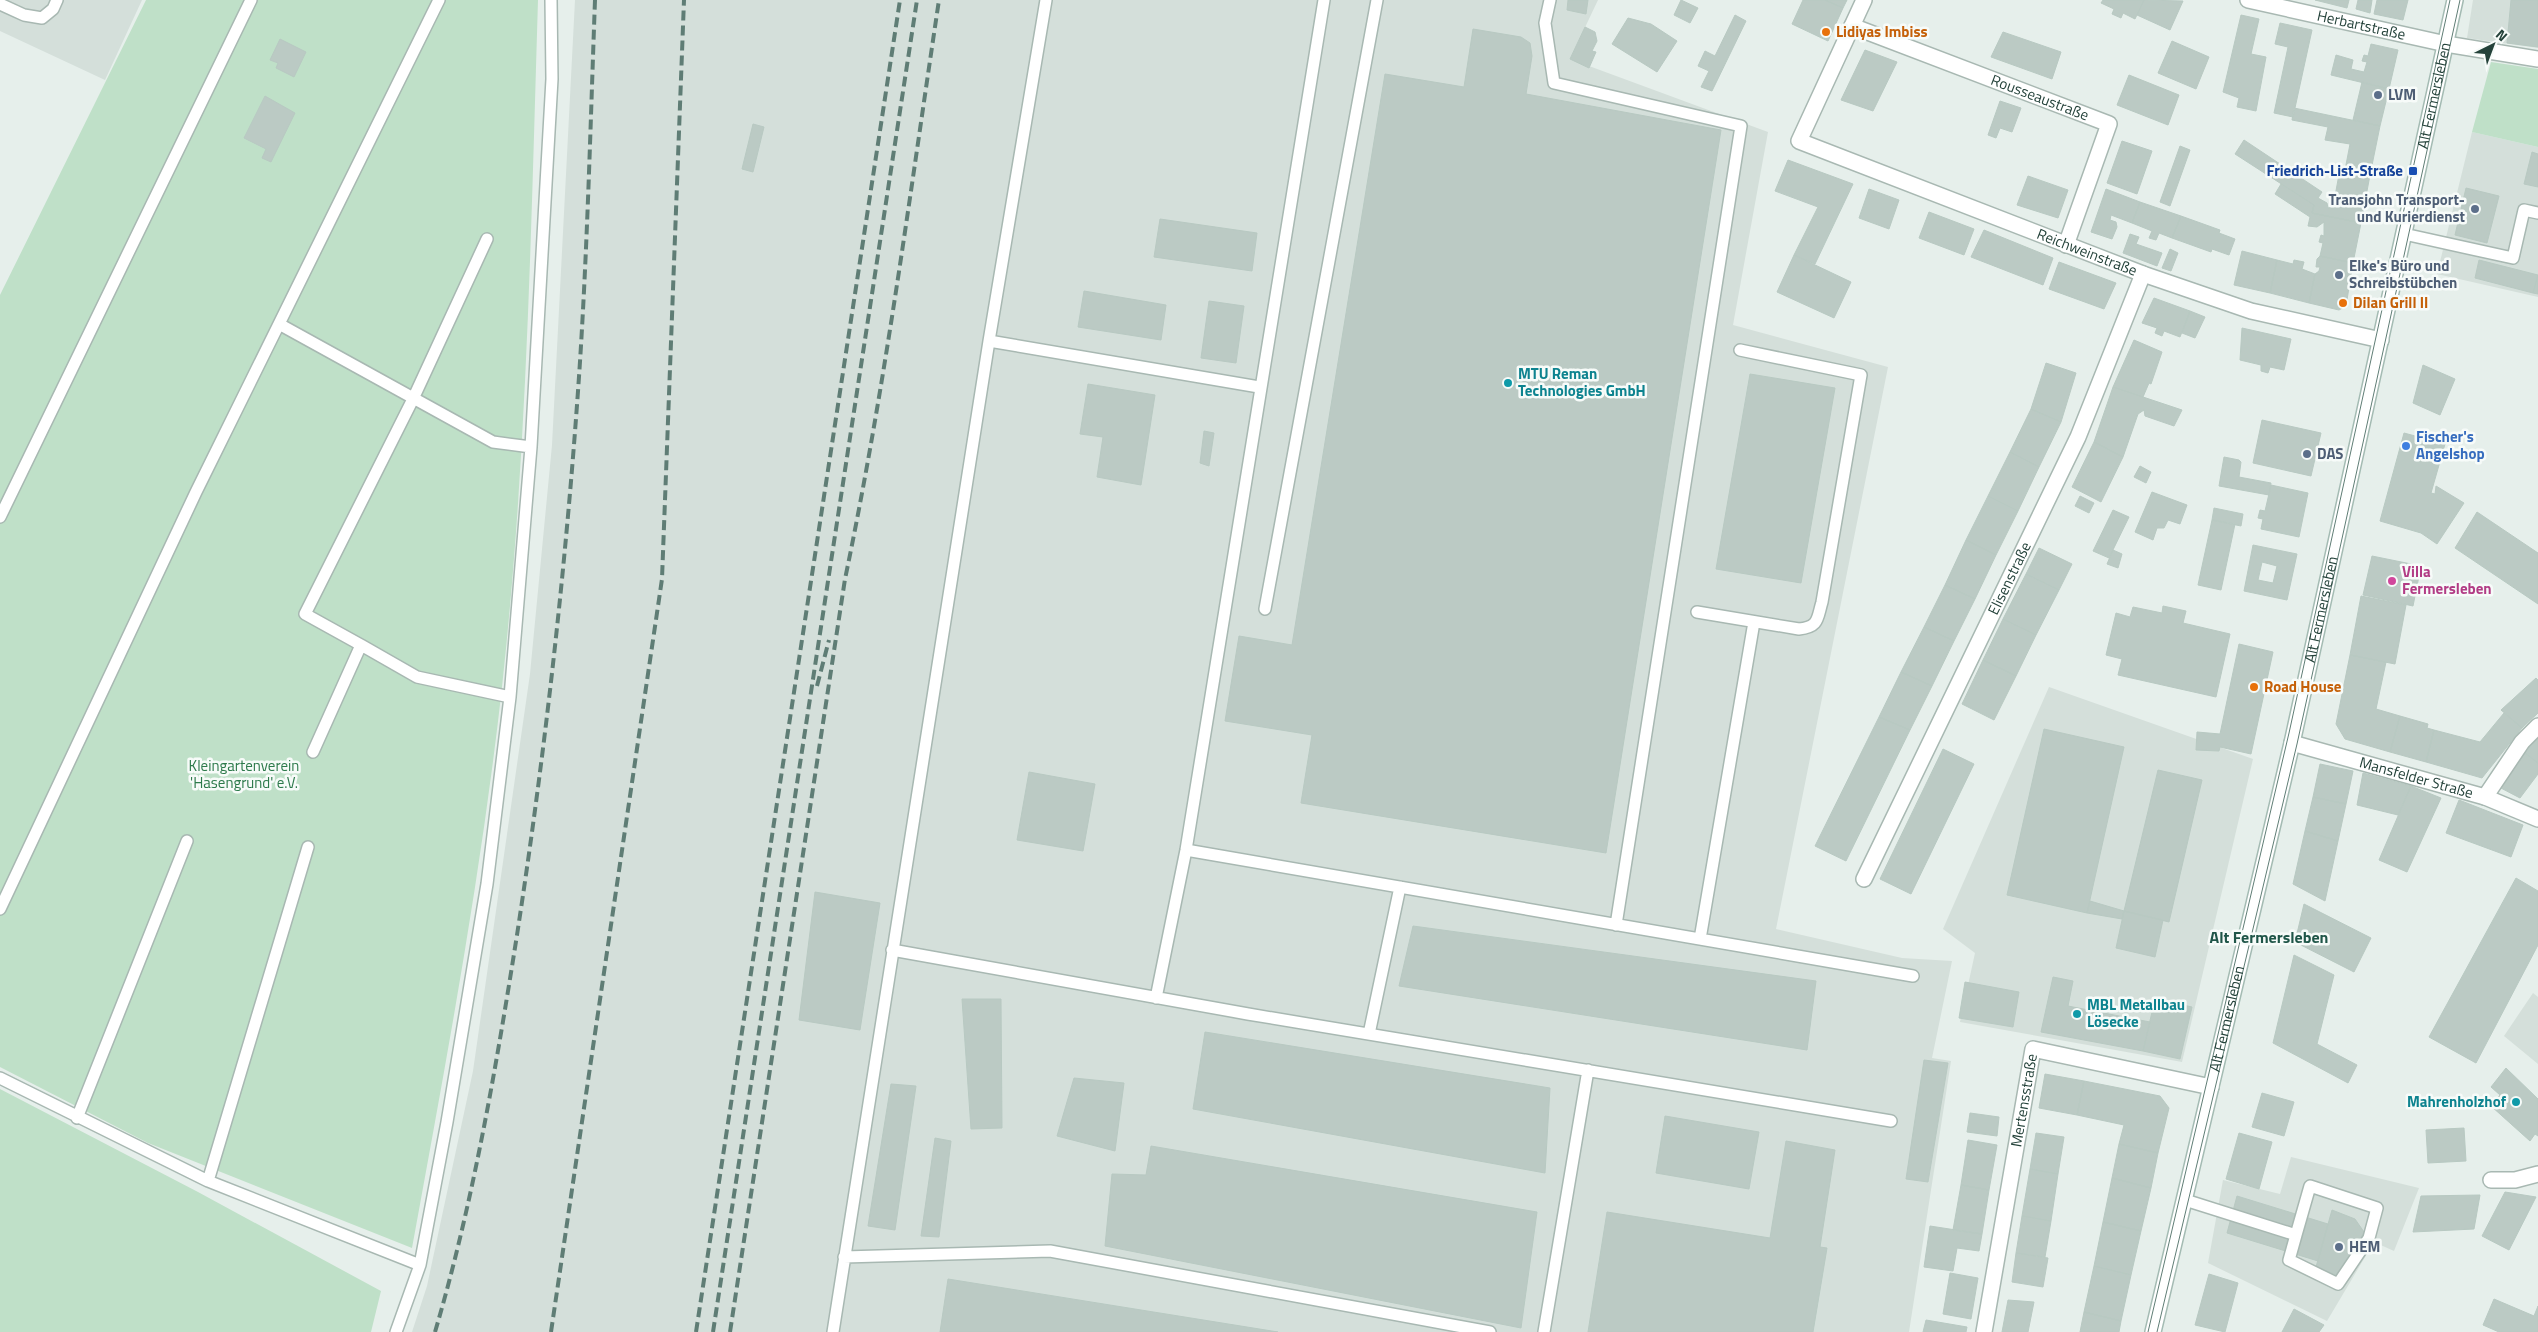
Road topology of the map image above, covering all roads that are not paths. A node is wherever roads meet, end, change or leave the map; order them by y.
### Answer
1 (57, 0) edge
2 (251, 0) edge
3 (438, 0) edge
4 (551, 0) edge
5 (1046, 0) edge
6 (1324, 0) edge
7 (1377, 0) edge
8 (1550, 0) edge
9 (1864, 0) edge
10 (2248, 0) edge
11 (2455, 0) edge
12 (0, 4) edge
13 (1852, 26) junction
14 (2446, 44) junction
15 (2538, 60) edge
16 (2538, 213) edge
17 (2404, 234) junction
18 (487, 239) dead end
19 (2066, 245) junction
20 (2143, 274) junction
21 (279, 324) junction
22 (2381, 340) junction
23 (989, 341) junction
24 (1740, 350) dead end
25 (1259, 387) junction
26 (413, 399) junction
27 (531, 447) junction
28 (0, 517) edge
29 (1265, 609) dead end
30 (1697, 612) dead end
31 (1754, 622) junction
32 (360, 645) junction
33 (510, 697) junction
34 (2538, 726) edge
35 (2292, 743) junction
36 (313, 752) dead end
37 (2485, 797) junction
38 (2538, 819) edge
39 (187, 841) dead end
40 (308, 847) dead end
41 (1186, 850) junction
42 (1864, 879) dead end
43 (1400, 888) junction
44 (0, 909) edge
45 (1616, 925) junction
46 (1700, 939) junction
47 (892, 950) junction
48 (1913, 976) dead end
49 (1156, 998) junction
50 (1369, 1034) junction
51 (1588, 1070) junction
52 (0, 1078) edge
53 (2211, 1087) junction
54 (77, 1118) junction
55 (1891, 1121) dead end
56 (2538, 1174) edge
57 (2492, 1180) dead end
58 (208, 1181) junction
59 (2185, 1200) junction
60 (2296, 1235) junction
61 (844, 1257) junction
62 (420, 1265) junction
63 (396, 1332) edge
64 (833, 1332) edge
65 (1490, 1332) edge
66 (1544, 1332) edge
67 (1984, 1332) edge
68 (2153, 1332) edge

1 - 12 lane
2 - 28 lane
3 - 21 lane
4 - 27 lane
5 - 23 lane
6 - 25 lane
7 - 29 lane
8 - 45 lane
9 - 13 street
10 - 14 street, Herbartstraße
11 - 14 street, Alt Fermersleben
13 - 19 street, Rousseaustraße
13 - 19 street, Reichweinstraße
14 - 15 street, Herbartstraße
14 - 17 street, Alt Fermersleben
16 - 17 lane
17 - 22 street, Alt Fermersleben
18 - 26 lane
19 - 20 street, Reichweinstraße
20 - 22 street, Reichweinstraße
20 - 42 street, Elisenstraße
21 - 26 lane
21 - 44 lane
22 - 35 street, Alt Fermersleben
23 - 25 lane
23 - 47 lane
24 - 31 lane
25 - 41 lane
26 - 27 lane
26 - 32 lane
27 - 33 lane
30 - 31 lane
31 - 46 lane
32 - 33 lane
32 - 36 lane
33 - 62 lane
34 - 37 street
35 - 37 street, Mansfelder Straße
35 - 53 street, Alt Fermersleben
37 - 38 street, Mansfelder Straße
39 - 54 lane
40 - 58 lane
41 - 43 lane
41 - 49 lane
43 - 45 lane
43 - 50 lane
45 - 46 lane
46 - 48 lane
47 - 49 lane
47 - 61 lane
49 - 50 lane
50 - 51 lane
51 - 55 lane
51 - 66 lane
52 - 54 lane
53 - 59 street, Alt Fermersleben
53 - 67 street, Mertensstraße
54 - 58 lane
56 - 57 street
58 - 62 lane
59 - 60 lane
59 - 68 street, Alt Fermersleben
60 - 60 lane
61 - 64 lane
61 - 65 lane
62 - 63 lane

